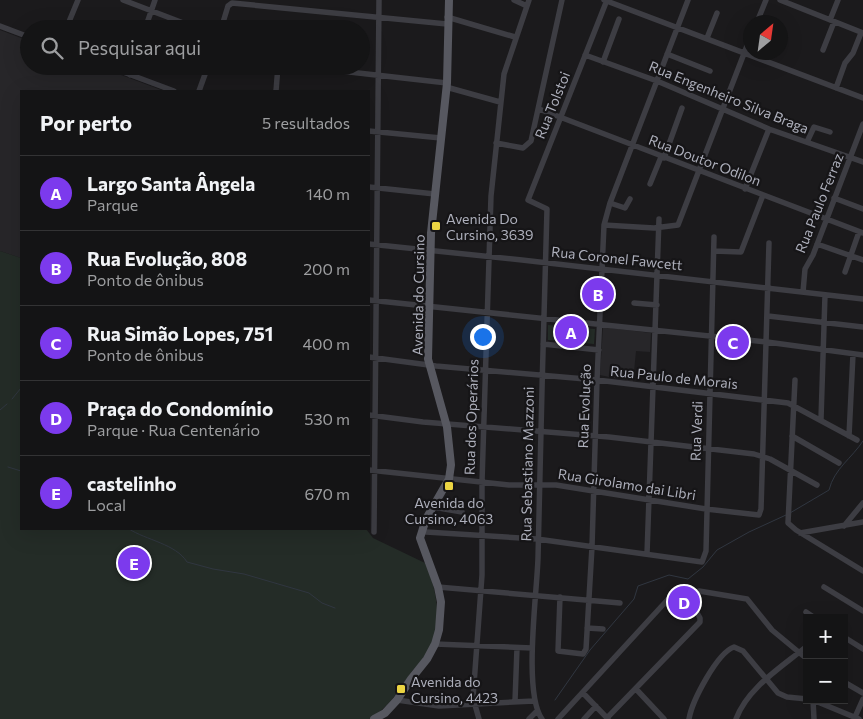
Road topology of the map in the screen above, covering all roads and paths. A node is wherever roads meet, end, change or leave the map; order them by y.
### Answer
1 (78, 0) edge
2 (123, 0) edge
3 (155, 0) edge
4 (379, 0) edge
5 (448, 0) edge
6 (514, 0) edge
7 (562, 0) edge
8 (606, 0) edge
9 (688, 0) edge
10 (766, 0) edge
11 (780, 0) edge
12 (838, 0) edge
13 (251, 3) edge
14 (528, 3) edge
15 (151, 11) junction
16 (717, 13) dead end
17 (760, 15) edge
18 (447, 18) junction
19 (379, 19) junction
20 (619, 19) dead end
21 (70, 20) edge
22 (148, 20) edge
23 (175, 20) edge
24 (225, 20) edge
25 (832, 21) junction
26 (0, 26) edge
27 (678, 27) junction
28 (862, 33) edge
29 (20, 34) edge
30 (515, 37) junction
31 (707, 38) junction
32 (823, 50) dead end
33 (743, 53) edge
34 (667, 54) junction
35 (585, 55) junction
36 (743, 56) edge
37 (762, 60) edge
38 (603, 62) junction
39 (710, 71) dead end
40 (370, 74) edge
41 (130, 75) edge
42 (205, 75) edge
43 (277, 75) edge
44 (378, 75) junction
45 (657, 81) junction
46 (447, 85) junction
47 (836, 88) junction
48 (171, 90) edge
49 (200, 90) edge
50 (276, 90) edge
51 (863, 98) edge
52 (500, 102) junction
53 (682, 108) dead end
54 (540, 109) junction
55 (723, 109) junction
56 (561, 118) junction
57 (863, 124) edge
58 (769, 129) junction
59 (370, 131) edge
60 (378, 132) junction
61 (830, 132) dead end
62 (441, 138) junction
63 (807, 142) junction
64 (496, 144) junction
65 (632, 146) junction
66 (662, 157) junction
67 (850, 157) junction
68 (863, 162) edge
69 (699, 172) junction
70 (650, 184) dead end
71 (370, 187) edge
72 (377, 188) junction
73 (745, 188) junction
74 (435, 194) junction
75 (763, 195) junction
76 (834, 198) junction
77 (630, 199) dead end
78 (610, 203) junction
79 (546, 207) joint
80 (863, 209) edge
81 (659, 219) dead end
82 (826, 219) junction
83 (604, 225) junction
84 (659, 228) junction
85 (861, 232) edge
86 (714, 237) dead end
87 (769, 243) dead end
88 (370, 244) edge
89 (817, 244) junction
90 (376, 245) junction
91 (432, 250) junction
92 (714, 251) junction
93 (490, 256) junction
94 (850, 256) junction
95 (863, 260) edge
96 (546, 263) junction
97 (602, 269) junction
98 (845, 272) dead end
99 (658, 275) junction
100 (713, 282) junction
101 (769, 288) junction
102 (803, 292) junction
103 (825, 294) junction
104 (370, 300) edge
105 (863, 300) edge
106 (376, 301) junction
107 (634, 303) dead end
108 (657, 305) junction
109 (430, 307) junction
110 (487, 313) junction
111 (768, 316) junction
112 (544, 319) junction
113 (824, 322) junction
114 (600, 325) junction
115 (863, 327) edge
116 (656, 332) junction
117 (711, 338) junction
118 (767, 342) junction
119 (543, 344) junction
120 (600, 350) junction
121 (822, 350) junction
122 (853, 354) junction
123 (863, 355) edge
124 (372, 357) edge
125 (428, 365) junction
126 (485, 371) junction
127 (542, 376) junction
128 (597, 380) junction
129 (795, 380) dead end
130 (654, 388) junction
131 (710, 394) junction
132 (765, 400) junction
133 (793, 404) junction
134 (370, 415) edge
135 (376, 416) junction
136 (821, 419) junction
137 (446, 423) junction
138 (483, 426) junction
139 (540, 432) junction
140 (595, 436) junction
141 (792, 436) junction
142 (850, 436) junction
143 (857, 440) dead end
144 (652, 442) junction
145 (708, 449) junction
146 (762, 456) junction
147 (839, 463) dead end
148 (790, 469) junction
149 (372, 470) edge
150 (449, 479) junction
151 (482, 482) junction
152 (818, 485) dead end
153 (538, 486) junction
154 (594, 490) junction
155 (648, 499) junction
156 (863, 503) edge
157 (433, 507) junction
158 (706, 509) junction
159 (462, 512) dead end
160 (863, 522) edge
161 (844, 526) junction
162 (374, 532) dead end
163 (426, 532) dead end
164 (800, 533) junction
165 (483, 536) junction
166 (537, 540) junction
167 (592, 547) junction
168 (647, 554) junction
169 (862, 569) edge
170 (438, 587) junction
171 (824, 587) dead end
172 (481, 591) junction
173 (534, 594) junction
174 (671, 596) dead end
175 (560, 597) junction
176 (590, 600) junction
177 (620, 603) dead end
178 (806, 612) dead end
179 (863, 612) edge
180 (809, 614) edge
181 (587, 628) junction
182 (603, 629) dead end
183 (848, 640) edge
184 (436, 644) junction
185 (477, 646) junction
186 (517, 648) junction
187 (532, 648) junction
188 (863, 649) edge
189 (803, 650) edge
190 (798, 654) junction
191 (806, 659) edge
192 (768, 679) junction
193 (848, 684) edge
194 (636, 689) junction
195 (583, 693) junction
196 (863, 693) edge
197 (803, 699) edge
198 (863, 699) edge
199 (398, 700) junction
200 (515, 701) junction
201 (534, 701) junction
202 (474, 704) junction
203 (813, 704) edge
204 (823, 704) edge
205 (596, 706) junction
206 (537, 711) junction
207 (857, 718) edge
208 (374, 719) edge
209 (478, 719) edge
210 (529, 719) edge
211 (542, 719) edge
212 (558, 719) edge
213 (584, 719) edge
214 (607, 719) edge
215 (664, 719) edge
216 (689, 719) edge
217 (736, 719) edge
218 (814, 719) edge

1 - 21 street
2 - 15 street
3 - 15 street
4 - 19 street
5 - 18 main road, Avenida do Cursino
6 - 14 street
7 - 54 street
8 - 27 street
8 - 35 street, Rua Tolstoi
9 - 27 street, Rua Evolução
10 - 17 street
11 - 25 street
12 - 25 street
13 - 19 street
13 - 24 street
14 - 30 street, Rua dos Operários
15 - 22 street
15 - 23 street
16 - 31 street
18 - 19 street
18 - 30 street
18 - 46 main road, Avenida do Cursino
19 - 44 street
20 - 38 street
25 - 28 street
25 - 32 street
26 - 29 street
27 - 31 street
27 - 34 street, Rua Evolução
28 - 47 street
30 - 52 street, Rua dos Operários
31 - 33 street
34 - 39 street
34 - 45 street, Rua Evolução
35 - 38 street, Rua Engenheiro Silva Braga
35 - 56 street, Rua Tolstoi
36 - 55 street
37 - 47 street
38 - 45 street, Rua Engenheiro Silva Braga
40 - 44 street
41 - 48 street
42 - 49 street
43 - 50 street
44 - 46 street
44 - 60 street
45 - 55 street, Rua Engenheiro Silva Braga
45 - 65 street, Rua Evolução
46 - 52 street
46 - 62 main road, Avenida do Cursino
47 - 51 street
52 - 64 street, Rua dos Operários
53 - 66 street
54 - 56 street, Rua Doutor Odilon
54 - 64 street
55 - 58 street, Rua Engenheiro Silva Braga
55 - 69 street
56 - 65 street, Rua Doutor Odilon
56 - 79 street, Rua Tolstoi
57 - 67 street, Rua Paulo Ferraz
58 - 63 street, Rua Engenheiro Silva Braga
58 - 73 street
59 - 60 street
60 - 62 street
60 - 72 street
61 - 63 street
62 - 74 main road, Avenida do Cursino
63 - 67 street, Rua Engenheiro Silva Braga
64 - 93 street, Rua dos Operários
65 - 66 street, Rua Doutor Odilon
65 - 78 street, Rua Evolução
66 - 69 street, Rua Doutor Odilon
66 - 70 street
67 - 68 street, Rua Engenheiro Silva Braga
67 - 76 street, Rua Paulo Ferraz
69 - 73 street, Rua Doutor Odilon
69 - 84 street
71 - 72 street
72 - 74 street
72 - 90 street
73 - 75 street, Rua Doutor Odilon
74 - 91 main road, Avenida do Cursino
75 - 82 street, Rua Doutor Odilon
75 - 92 street
76 - 80 street
76 - 82 street, Rua Paulo Ferraz
77 - 78 street
78 - 83 street, Rua Evolução
79 - 96 street, Rua Sebastiano Mazzoni
81 - 84 street
82 - 85 street, Rua Doutor Odilon
82 - 89 street, Rua Paulo Ferraz
83 - 84 street
83 - 97 street, Rua Evolução
84 - 99 street
85 - 94 street
86 - 92 street, Rua Verdi
87 - 101 street
88 - 90 street, Rua Coronel Fawcett
89 - 94 street
89 - 102 street, Rua Paulo Ferraz
90 - 91 street, Rua Coronel Fawcett
90 - 106 street
91 - 93 street, Rua Coronel Fawcett
91 - 109 main road, Avenida do Cursino
92 - 100 street, Rua Verdi
93 - 96 street, Rua Coronel Fawcett
93 - 110 street, Rua dos Operários
94 - 95 street
94 - 98 street
96 - 97 street, Rua Coronel Fawcett
96 - 112 street, Rua Sebastiano Mazzoni
97 - 99 street, Rua Coronel Fawcett
97 - 114 street, Rua Evolução
99 - 100 street, Rua Coronel Fawcett
99 - 108 street
100 - 101 street, Rua Coronel Fawcett
100 - 117 street, Rua Verdi
101 - 102 street, Rua Coronel Fawcett
101 - 111 street
102 - 103 street, Rua Coronel Fawcett
103 - 105 street, Rua Coronel Fawcett
103 - 113 street
104 - 106 street
106 - 109 street
106 - 124 street
107 - 108 street
108 - 116 street
109 - 110 street
109 - 125 main road, Avenida do Cursino
110 - 112 street
110 - 126 street, Rua dos Operários
111 - 113 street
111 - 118 street
112 - 114 street
112 - 119 street, Rua Sebastiano Mazzoni
113 - 115 street
113 - 121 street
114 - 116 street
114 - 120 street, Rua Evolução
116 - 117 street
116 - 130 street
117 - 118 street
117 - 131 street, Rua Verdi
118 - 121 street
118 - 132 street
119 - 120 street
119 - 127 street, Rua Sebastiano Mazzoni
120 - 128 street, Rua Evolução
121 - 122 street
121 - 136 street
122 - 123 street
122 - 142 street
124 - 125 street, Rua Paulo de Morais
124 - 135 street
125 - 126 street, Rua Paulo de Morais
125 - 137 main road, Avenida do Cursino
126 - 127 street, Rua Paulo de Morais
126 - 138 street, Rua dos Operários
127 - 128 street, Rua Paulo de Morais
127 - 139 street, Rua Sebastiano Mazzoni
128 - 130 street, Rua Paulo de Morais
128 - 140 street, Rua Evolução
129 - 133 street
130 - 131 street, Rua Paulo de Morais
130 - 144 street
131 - 132 street, Rua Paulo de Morais
131 - 145 street, Rua Verdi
132 - 133 street, Rua Paulo de Morais
132 - 146 street
133 - 136 street, Rua Paulo de Morais
133 - 141 street
134 - 135 street
135 - 137 street
135 - 149 street
136 - 142 street, Rua Paulo de Morais
137 - 138 street
137 - 150 main road, Avenida do Cursino
138 - 139 street
138 - 151 street, Rua dos Operários
139 - 140 street
139 - 153 street, Rua Sebastiano Mazzoni
140 - 144 street
140 - 154 street, Rua Evolução
141 - 147 street
141 - 148 street
142 - 143 street, Rua Paulo de Morais
144 - 145 street
144 - 155 street
145 - 146 street
145 - 158 street, Rua Verdi
146 - 148 street
146 - 158 street, Rua Girolamo dai Libri
148 - 152 street
148 - 164 street
149 - 150 street, Rua Girolamo dai Libri
149 - 162 street
150 - 151 street, Rua Girolamo dai Libri
150 - 157 main road, Avenida do Cursino
151 - 153 street, Rua Girolamo dai Libri
151 - 165 street, Rua dos Operários
153 - 154 street, Rua Girolamo dai Libri
153 - 166 street, Rua Sebastiano Mazzoni
154 - 155 street, Rua Girolamo dai Libri
154 - 167 street, Rua Evolução
155 - 158 street, Rua Girolamo dai Libri
155 - 168 street
156 - 161 street
157 - 159 street
157 - 170 main road, Avenida do Cursino
158 - 168 street, Rua Verdi
160 - 161 street
161 - 164 street
163 - 165 street
164 - 169 street
165 - 166 street
165 - 172 street, Rua dos Operários
166 - 167 street
166 - 173 street, Rua Sebastiano Mazzoni
167 - 168 street
167 - 176 street, Rua Evolução
170 - 172 street
170 - 184 main road, Avenida do Cursino
171 - 179 street
172 - 173 street
172 - 185 street, Rua dos Operários
173 - 175 street
173 - 187 street, Rua Sebastiano Mazzoni
174 - 195 street
175 - 176 street
175 - 181 street, Rua Evolução
176 - 177 street
176 - 181 street, Rua Evolução
178 - 180 street
181 - 182 street
183 - 188 street
184 - 185 street
184 - 199 main road, Avenida do Cursino
185 - 186 street
185 - 202 street, Rua dos Operários
186 - 187 street
186 - 200 street
187 - 201 street, Rua Sebastiano Mazzoni
189 - 190 street
190 - 191 street
190 - 192 street
190 - 194 street
192 - 197 street
192 - 216 street
192 - 217 street
193 - 196 street
194 - 214 street
194 - 215 street
195 - 205 street
195 - 212 street
198 - 207 street
199 - 202 street
199 - 208 main road, Avenida do Cursino
200 - 201 street
200 - 202 street
201 - 206 street, Rua Sebastiano Mazzoni
202 - 209 street, Rua dos Operários
203 - 218 street
204 - 207 street
205 - 213 street
205 - 214 street
206 - 210 street
206 - 211 street, Rua Sebastiano Mazzoni

